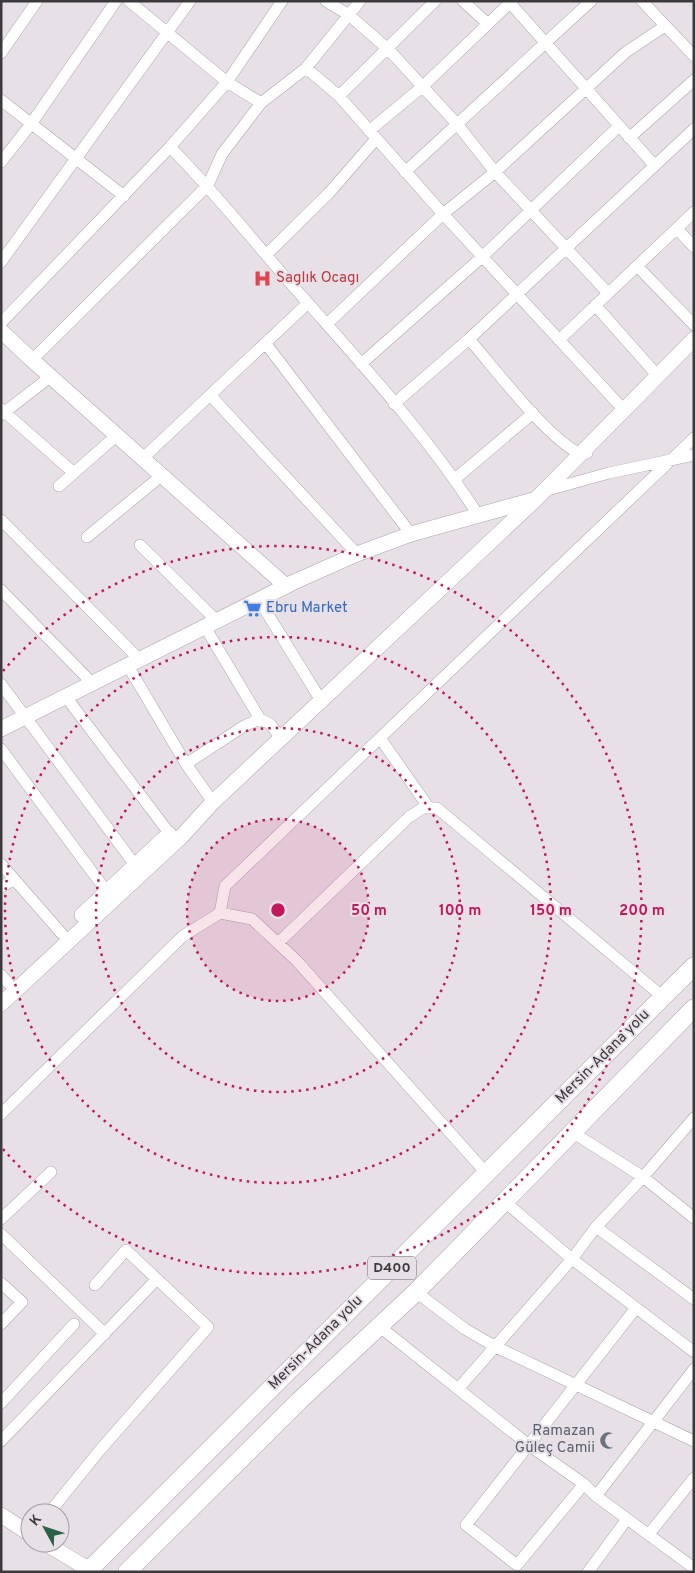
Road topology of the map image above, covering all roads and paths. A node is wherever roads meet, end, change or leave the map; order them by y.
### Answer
1 (37, 1) edge
2 (116, 1) edge
3 (129, 1) edge
4 (190, 1) edge
5 (282, 1) edge
6 (326, 1) edge
7 (360, 1) edge
8 (435, 1) edge
9 (463, 1) edge
10 (591, 1) edge
11 (642, 1) edge
12 (511, 2) edge
13 (349, 15) junction
14 (487, 23) junction
15 (665, 26) junction
16 (169, 33) junction
17 (547, 42) junction
18 (389, 50) junction
19 (1, 53) edge
20 (694, 56) edge
21 (306, 68) junction
22 (227, 82) junction
23 (422, 87) junction
24 (586, 88) junction
25 (691, 88) edge
26 (339, 96) junction
27 (1, 100) edge
28 (261, 103) junction
29 (31, 124) junction
30 (457, 124) junction
31 (618, 127) junction
32 (694, 129) edge
33 (373, 135) junction
34 (629, 138) junction
35 (170, 147) junction
36 (74, 159) junction
37 (1, 162) edge
38 (655, 166) junction
39 (405, 172) junction
40 (495, 172) junction
41 (208, 185) junction
42 (124, 196) junction
43 (532, 209) junction
44 (694, 212) edge
45 (443, 214) junction
46 (677, 229) junction
47 (568, 247) junction
48 (694, 247) edge
49 (266, 255) junction
50 (482, 257) junction
51 (1, 262) edge
52 (637, 266) junction
53 (608, 293) junction
54 (518, 294) junction
55 (308, 303) junction
56 (595, 305) junction
57 (1, 323) edge
58 (327, 324) junction
59 (694, 325) edge
60 (1, 330) edge
61 (469, 339) junction
62 (694, 339) edge
63 (559, 340) junction
64 (266, 344) junction
65 (694, 351) edge
66 (32, 360) junction
67 (361, 364) junction
68 (656, 376) junction
69 (50, 377) junction
70 (211, 396) junction
71 (394, 404) junction
72 (623, 409) junction
73 (2, 412) edge
74 (533, 413) junction
75 (116, 436) junction
76 (694, 438) edge
77 (584, 453) junction
78 (694, 455) edge
79 (142, 459) junction
80 (672, 459) junction
81 (74, 473) junction
82 (161, 476) junction
83 (455, 479) junction
84 (59, 486) dead end
85 (551, 490) junction
86 (536, 499) junction
87 (478, 515) junction
88 (1, 520) edge
89 (411, 534) junction
90 (87, 537) dead end
91 (140, 545) dead end
92 (356, 554) junction
93 (286, 586) junction
94 (1, 590) edge
95 (259, 600) junction
96 (211, 624) junction
97 (134, 663) junction
98 (1, 684) edge
99 (93, 684) junction
100 (66, 697) junction
101 (322, 702) junction
102 (25, 717) junction
103 (260, 720) junction
104 (1, 729) edge
105 (380, 738) junction
106 (282, 739) junction
107 (1, 749) edge
108 (186, 764) junction
109 (213, 802) junction
110 (429, 808) junction
111 (170, 834) junction
112 (1, 864) edge
113 (135, 865) junction
114 (13, 880) junction
115 (1, 887) edge
116 (107, 892) junction
117 (220, 913) junction
118 (62, 934) junction
119 (278, 943) junction
120 (694, 966) edge
121 (4, 983) edge
122 (663, 997) junction
123 (1, 1004) edge
124 (694, 1008) edge
125 (1, 1114) edge
126 (694, 1118) edge
127 (572, 1132) junction
128 (51, 1172) dead end
129 (487, 1174) junction
130 (643, 1177) junction
131 (505, 1202) junction
132 (694, 1218) edge
133 (1, 1220) edge
134 (596, 1227) junction
135 (1, 1234) edge
136 (572, 1259) junction
137 (157, 1279) junction
138 (1, 1283) edge
139 (95, 1285) dead end
140 (416, 1292) junction
141 (694, 1299) edge
142 (636, 1308) junction
143 (1, 1324) edge
144 (74, 1324) dead end
145 (380, 1327) junction
146 (105, 1334) junction
147 (496, 1347) junction
148 (694, 1352) edge
149 (694, 1368) edge
150 (574, 1386) junction
151 (458, 1390) junction
152 (1, 1403) edge
153 (652, 1422) junction
154 (1, 1441) edge
155 (694, 1441) edge
156 (530, 1446) junction
157 (694, 1478) edge
158 (584, 1484) junction
159 (596, 1496) junction
160 (57, 1503) edge
161 (1, 1514) edge
162 (627, 1519) junction
163 (20, 1527) edge
164 (649, 1534) junction
165 (61, 1553) edge
166 (688, 1568) edge
167 (90, 1571) edge
168 (127, 1572) edge
169 (588, 1572) edge

1 - 19 street
2 - 29 street
3 - 16 street
4 - 16 street
5 - 22 street
6 - 13 street
7 - 13 street
8 - 18 street
9 - 14 street
10 - 17 street
11 - 15 street
12 - 14 street
12 - 17 street
13 - 18 street
13 - 21 street
14 - 23 street
15 - 20 street
15 - 24 street
16 - 22 street
16 - 36 street
17 - 24 street
17 - 30 street
18 - 23 street
18 - 26 street
21 - 26 street
21 - 28 street
22 - 28 street
22 - 35 street
23 - 30 street
23 - 33 street
24 - 31 street
24 - 40 street
25 - 34 street
26 - 33 street
27 - 29 street
28 - 41 street
29 - 36 street
29 - 37 street
30 - 39 street
30 - 40 street
31 - 34 street
31 - 43 street
32 - 38 street
33 - 39 street
33 - 49 street
34 - 38 street
35 - 41 street
35 - 42 street
36 - 42 street
36 - 51 street
38 - 47 street
39 - 45 street
40 - 43 street
40 - 45 street
41 - 49 street
41 - 66 street
42 - 57 street
43 - 47 street
43 - 50 street
44 - 46 street
45 - 50 street
45 - 58 street
46 - 48 street
46 - 52 street
47 - 53 street
47 - 54 street
49 - 55 street
50 - 54 street
50 - 67 street
52 - 53 street
52 - 59 street
53 - 56 street
54 - 61 street
54 - 63 street
55 - 58 street
55 - 64 street
56 - 63 street
56 - 68 street
58 - 67 street
60 - 66 main road
61 - 71 street
61 - 74 street
62 - 68 main road
63 - 72 street
64 - 70 street
64 - 89 street
65 - 77 main road
66 - 69 main road
67 - 71 street
68 - 72 main road
69 - 73 street
69 - 75 main road
70 - 79 street
70 - 92 street
71 - 83 street
72 - 77 main road
73 - 81 street
74 - 77 street
74 - 83 street
75 - 79 main road
75 - 81 street
76 - 80 street
77 - 85 main road
77 - 86 main road
78 - 80 street
79 - 82 main road
80 - 85 street
80 - 105 street
81 - 84 street
82 - 90 street
82 - 93 main road
83 - 87 street
85 - 86 main road
86 - 87 main road
86 - 101 main road
87 - 89 main road
88 - 97 street
89 - 92 main road
91 - 96 street
92 - 93 main road
93 - 95 main road
94 - 99 street
95 - 96 main road
95 - 101 street
96 - 97 main road
96 - 103 street
97 - 99 main road
97 - 108 street
98 - 102 street
99 - 100 main road
100 - 102 main road
100 - 111 street
101 - 106 main road
102 - 104 main road
102 - 113 street
103 - 106 street
103 - 108 street
105 - 110 street
105 - 117 street
106 - 109 main road
107 - 116 street
108 - 109 street
109 - 111 main road
109 - 123 main road
110 - 119 street
110 - 122 street
111 - 113 main road
112 - 114 street
113 - 116 main road
114 - 115 street
114 - 118 street
116 - 118 main road
117 - 119 street
117 - 125 street
118 - 121 main road
119 - 129 street
120 - 122 highway, Mersin-Adana yolu / D400
122 - 129 highway, Mersin-Adana yolu / D400
124 - 127 highway, Mersin-Adana yolu / D400
126 - 130 street
127 - 130 street
127 - 131 highway, Mersin-Adana yolu / D400
128 - 133 street
129 - 167 highway, Mersin-Adana yolu / D400
130 - 132 street
130 - 134 street
131 - 136 street
131 - 140 highway, Mersin-Adana yolu / D400
134 - 136 street
134 - 141 street
135 - 146 street
136 - 142 street
136 - 147 street
137 - 139 street
137 - 146 street
137 - 160 street
138 - 143 street
140 - 145 highway, Mersin-Adana yolu / D400
140 - 147 street
142 - 148 street
142 - 150 street
144 - 152 street
145 - 151 street
145 - 168 highway, Mersin-Adana yolu / D400
146 - 154 street
147 - 150 street
147 - 151 street
149 - 153 street
150 - 153 street
150 - 156 street
151 - 156 street
153 - 155 street
153 - 159 street
156 - 158 street
156 - 158 street
157 - 164 street
158 - 159 street
159 - 162 street
161 - 163 main road
162 - 164 street
162 - 169 street
164 - 166 street
165 - 167 main road

